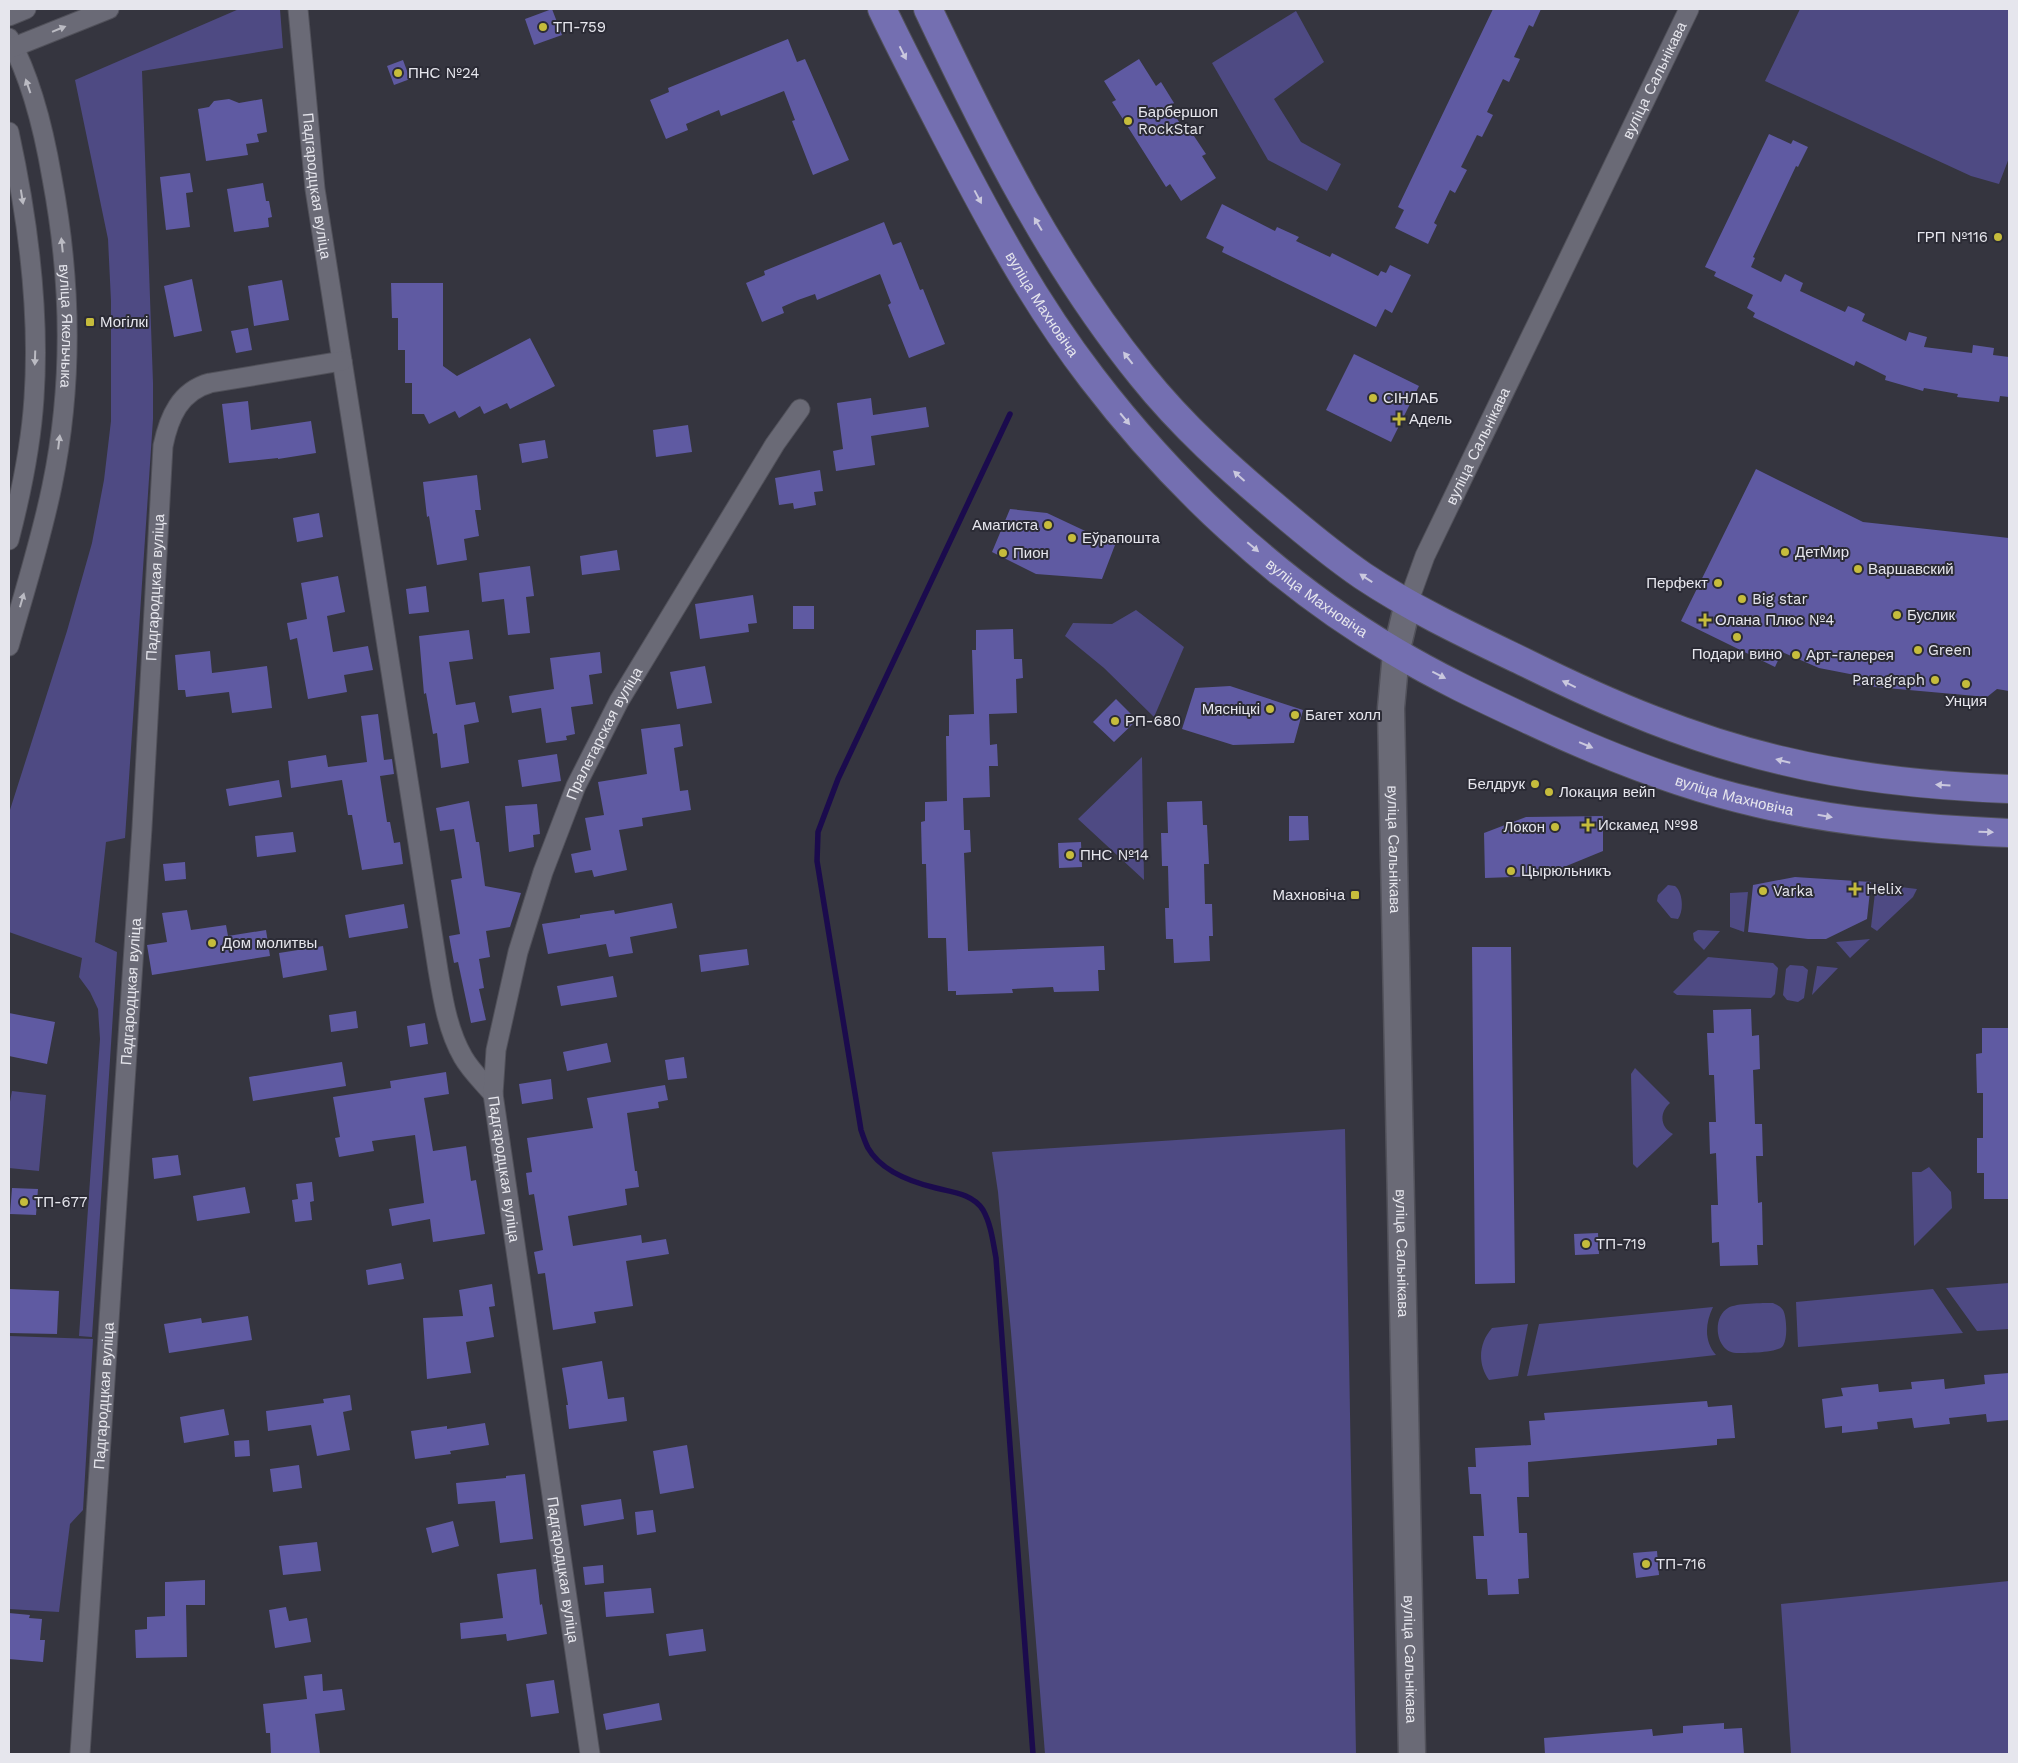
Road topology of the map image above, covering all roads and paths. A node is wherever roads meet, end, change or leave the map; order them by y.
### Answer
1 (26, 9) edge
2 (109, 9) edge
3 (298, 9) edge
4 (882, 9) edge
5 (928, 9) edge
6 (1689, 9) edge
7 (9, 16) edge
8 (10, 45) edge
9 (9, 132) edge
10 (342, 361) junction
11 (800, 409) dead end
12 (9, 540) edge
13 (1408, 603) junction
14 (9, 646) edge
15 (1396, 653) junction
16 (2009, 789) edge
17 (2009, 833) edge
18 (493, 1094) junction
19 (80, 1754) edge
20 (590, 1754) edge
21 (1412, 1754) edge

1 - 7 street
8 -> 2 street
3 - 10 street, Падгародцкая вуліца
4 -> 15 main road, вуліца Махновіча
13 -> 5 main road
6 - 13 street, вуліца Сальнікава
14 -> 8 street, вуліца Якельчыка
9 -> 12 street, вуліца Якельчыка
10 - 18 street, Падгародцкая вуліца
10 - 19 street, Падгародцкая вуліца
11 - 18 street, Пралетарская вуліца
13 - 15 street, вуліца Сальнікава
16 -> 13 main road
15 -> 17 main road, вуліца Махновіча
15 - 21 street, вуліца Сальнікава
18 - 20 street, Падгародцкая вуліца

